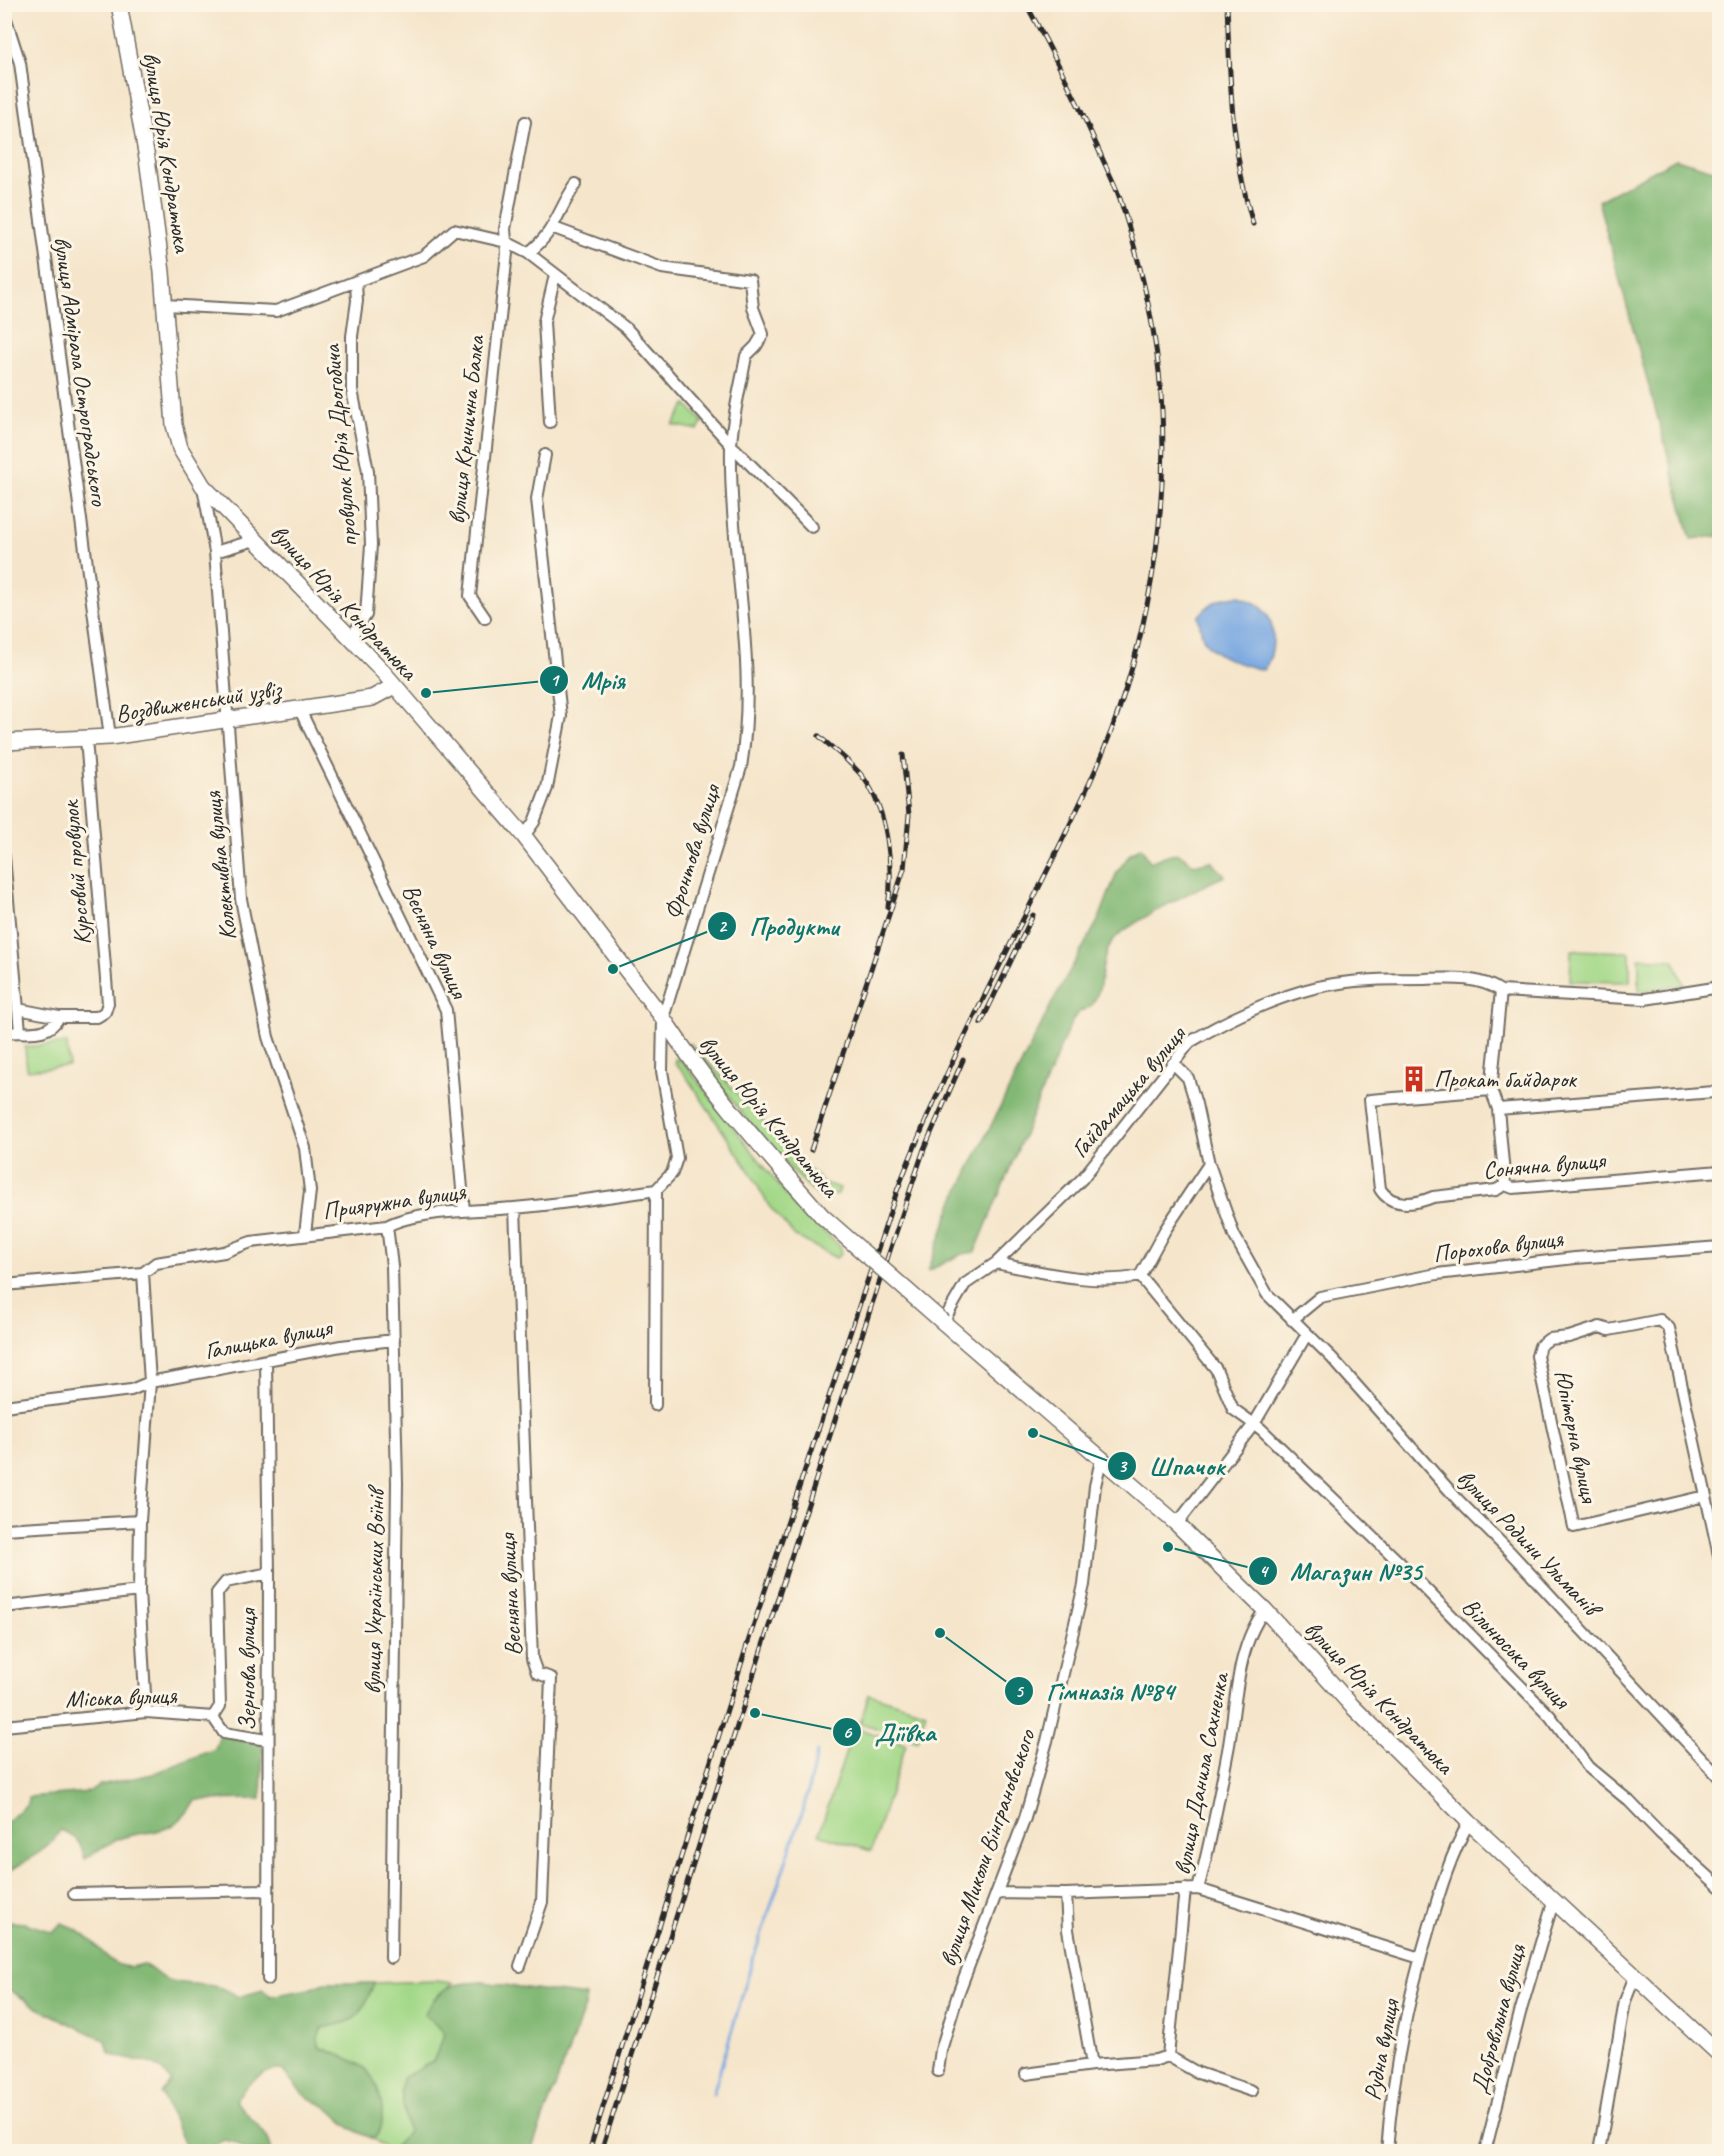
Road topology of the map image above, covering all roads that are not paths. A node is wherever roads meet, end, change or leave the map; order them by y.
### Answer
1 (119, 4) edge
2 (4, 13) edge
3 (525, 122) dead end
4 (576, 184) dead end
5 (554, 228) junction
6 (506, 242) junction
7 (528, 254) junction
8 (555, 275) junction
9 (356, 283) junction
10 (165, 305) junction
11 (550, 422) dead end
12 (731, 445) junction
13 (545, 455) dead end
14 (203, 486) junction
15 (812, 527) dead end
16 (255, 540) junction
17 (215, 552) junction
18 (484, 618) dead end
19 (351, 637) junction
20 (394, 686) junction
21 (300, 708) junction
22 (229, 719) junction
23 (110, 737) junction
24 (86, 740) junction
25 (4, 742) edge
26 (524, 836) junction
27 (4, 857) edge
28 (7, 935) edge
29 (1719, 987) edge
30 (1501, 991) junction
31 (18, 1009) junction
32 (59, 1017) junction
33 (663, 1018) junction
34 (20, 1031) junction
35 (4, 1033) edge
36 (1173, 1063) junction
37 (1491, 1090) junction
38 (1714, 1092) dead end
39 (1498, 1109) junction
40 (1209, 1164) junction
41 (1719, 1171) edge
42 (1505, 1185) junction
43 (656, 1190) junction
44 (515, 1208) junction
45 (464, 1211) junction
46 (387, 1226) junction
47 (305, 1234) junction
48 (1719, 1247) edge
49 (996, 1263) junction
50 (143, 1273) junction
51 (1140, 1276) junction
52 (4, 1285) edge
53 (1292, 1320) junction
54 (943, 1322) junction
55 (1307, 1334) junction
56 (394, 1340) junction
57 (266, 1361) junction
58 (150, 1382) junction
59 (656, 1405) dead end
60 (4, 1406) edge
61 (1254, 1424) junction
62 (1101, 1460) junction
63 (1705, 1496) junction
64 (140, 1521) junction
65 (1177, 1524) junction
66 (4, 1529) edge
67 (1719, 1560) edge
68 (269, 1573) junction
69 (138, 1591) junction
70 (4, 1607) edge
71 (1265, 1610) junction
72 (146, 1712) junction
73 (213, 1718) junction
74 (4, 1726) edge
75 (267, 1740) junction
76 (1719, 1778) edge
77 (1469, 1822) junction
78 (1719, 1887) edge
79 (1185, 1889) junction
80 (1198, 1889) junction
81 (268, 1890) junction
82 (997, 1893) junction
83 (74, 1894) dead end
84 (1066, 1894) junction
85 (1554, 1899) junction
86 (391, 1958) dead end
87 (1420, 1958) junction
88 (520, 1966) dead end
89 (1635, 1977) junction
90 (268, 1979) dead end
91 (1719, 2055) edge
92 (1168, 2056) junction
93 (1092, 2065) junction
94 (938, 2071) dead end
95 (1026, 2074) dead end
96 (1252, 2091) dead end
97 (1387, 2151) edge
98 (1485, 2151) edge
99 (1599, 2151) edge

1 - 10 street, вулиця Юрія Кондратюка
2 - 23 street, вулиця Адмірала Остроградського
3 - 6 street, вулиця Кринична Балка
4 - 5 street
5 - 7 street
5 - 12 street, Фронтова вулиця
6 - 7 street
6 - 9 street
6 - 18 street, вулиця Кринична Балка
7 - 8 street
8 - 11 street
8 - 12 street
9 - 10 street
9 - 19 street, провулок Юрія Дрогобича
10 - 14 street, вулиця Юрія Кондратюка
12 - 15 street
12 - 33 street, Фронтова вулиця
13 - 26 street
14 - 16 street, вулиця Юрія Кондратюка
14 - 17 street, Колективна вулиця
16 - 17 street
16 - 19 street, вулиця Юрія Кондратюка
17 - 22 street, Колективна вулиця
19 - 20 street, вулиця Юрія Кондратюка
20 - 21 street, Воздвиженський узвіз
20 - 26 street, вулиця Юрія Кондратюка
21 - 22 street, Воздвиженський узвіз
21 - 45 street, Весняна вулиця
22 - 23 street, Воздвиженський узвіз
22 - 47 street, Колективна вулиця
23 - 24 street, Воздвиженський узвіз
24 - 25 street, Воздвиженський узвіз
24 - 32 street, Курсовий провулок
26 - 33 street, вулиця Юрія Кондратюка
27 - 28 street
28 - 31 street
29 - 30 street, Гайдамацька вулиця
30 - 36 street, Гайдамацька вулиця
30 - 37 street
31 - 32 street
31 - 34 street
32 - 34 street
33 - 43 street, Фронтова вулиця
33 - 54 street, вулиця Юрія Кондратюка, bridge
34 - 35 street
36 - 40 street, вулиця Родини Ульманів
36 - 49 street, Гайдамацька вулиця
37 - 39 street
37 - 42 street, Сонячна вулиця
38 - 39 street
39 - 42 street
40 - 51 street
40 - 53 street, вулиця Родини Ульманів
41 - 42 street, Сонячна вулиця
43 - 44 street, Прияружна вулиця
43 - 59 street
44 - 45 street, Прияружна вулиця
44 - 88 street, Весняна вулиця
45 - 46 street, Прияружна вулиця
46 - 47 street, Прияружна вулиця
46 - 56 street, вулиця Українських Воїнів
47 - 50 street, Прияружна вулиця
48 - 53 street, Порохова вулиця
49 - 51 street
49 - 54 street, Гайдамацька вулиця
50 - 52 street
50 - 58 street
51 - 61 street, Вільнюська вулиця
53 - 55 street, вулиця Родини Ульманів
54 - 62 street, вулиця Юрія Кондратюка
55 - 61 street
55 - 76 street, вулиця Родини Ульманів
56 - 57 street, Галицька вулиця
56 - 86 street, вулиця Українських Воїнів
57 - 58 street, Галицька вулиця
57 - 68 street, Зернова вулиця
58 - 60 street, Галицька вулиця
58 - 64 street
61 - 65 street
61 - 78 street, Вільнюська вулиця
62 - 65 street, вулиця Юрія Кондратюка
62 - 82 street, вулиця Миколи Вінграновського
63 - 63 street, Юпітерна вулиця
63 - 67 street
64 - 66 street
64 - 69 street
65 - 71 street, вулиця Юрія Кондратюка
68 - 73 street
68 - 75 street, Зернова вулиця
69 - 70 street
69 - 72 street
71 - 77 street, вулиця Юрія Кондратюка
71 - 80 street, вулиця Данила Сахненка
72 - 73 street, Міська вулиця
72 - 74 street, Міська вулиця
73 - 75 street
75 - 81 street, Зернова вулиця
77 - 85 street, вулиця Юрія Кондратюка
77 - 87 street, Рудна вулиця
79 - 80 street
79 - 84 street
79 - 92 street, вулиця Данила Сахненка
80 - 87 street, вулиця Данила Сахненка
81 - 83 street
81 - 90 street, Зернова вулиця
82 - 84 street
82 - 94 street, вулиця Миколи Вінграновського
84 - 93 street
85 - 89 street, вулиця Юрія Кондратюка
85 - 98 street, Добровільна вулиця
87 - 97 street, Рудна вулиця
89 - 91 street, вулиця Юрія Кондратюка
89 - 99 street
92 - 93 street
92 - 96 street
93 - 95 street

